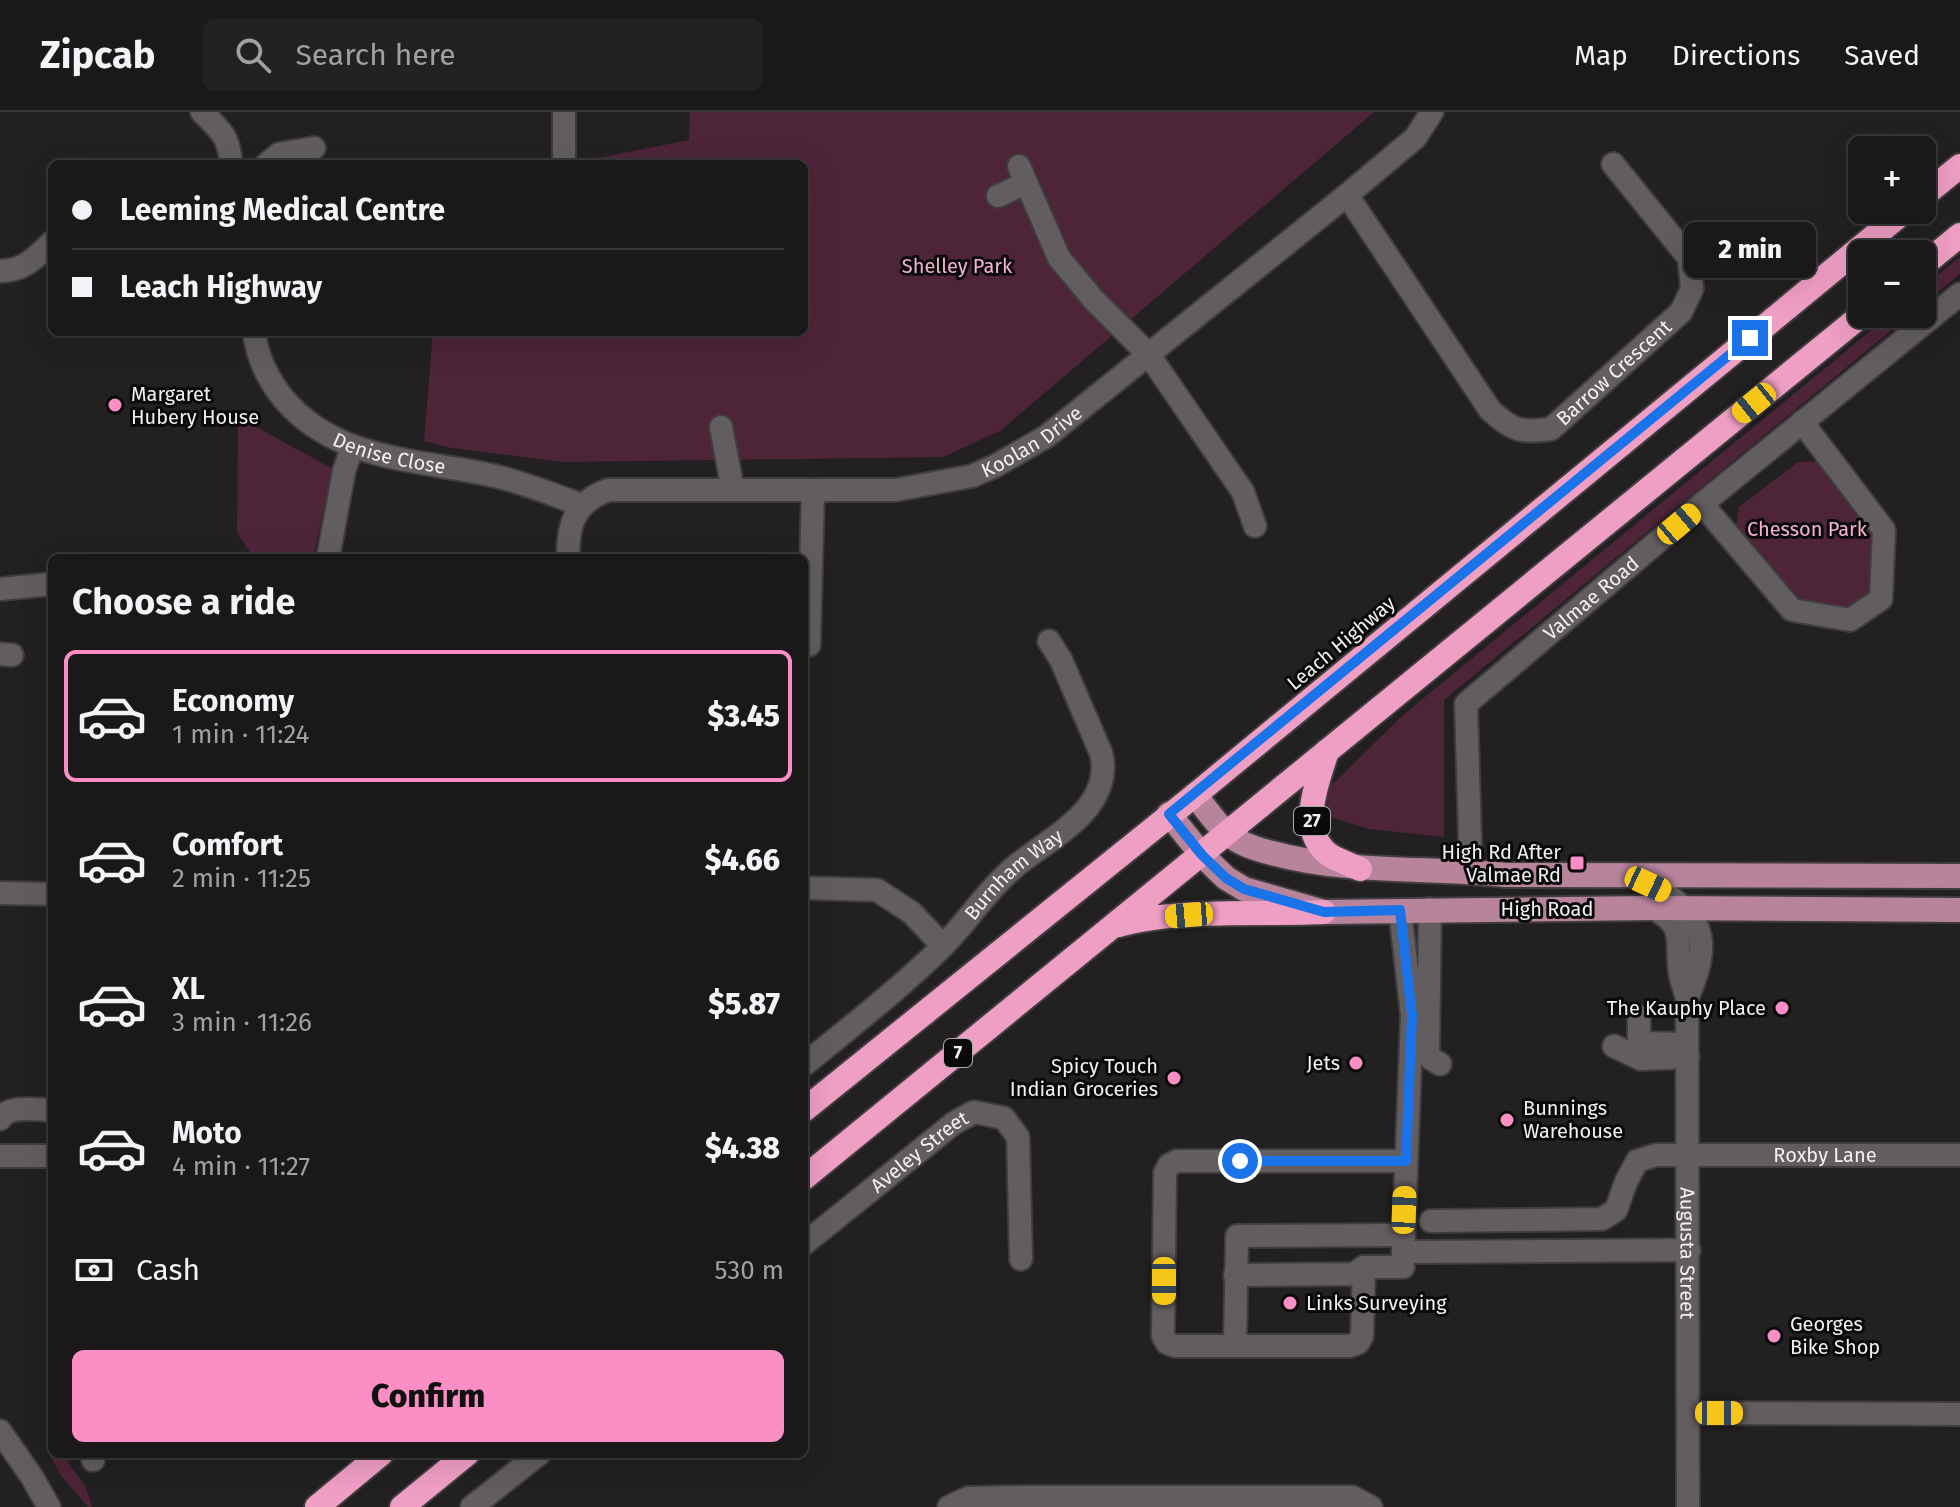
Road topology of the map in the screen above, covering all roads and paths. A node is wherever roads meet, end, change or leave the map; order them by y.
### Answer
1 (202, 112) edge
2 (564, 112) edge
3 (1432, 112) edge
4 (314, 148) dead end
5 (231, 160) edge
6 (272, 160) edge
7 (564, 160) edge
8 (1613, 164) dead end
9 (1960, 166) edge
10 (1936, 186) edge
11 (1347, 195) junction
12 (998, 196) dead end
13 (1889, 224) edge
14 (1960, 235) edge
15 (48, 251) edge
16 (1936, 255) edge
17 (0, 271) edge
18 (1960, 294) edge
19 (1848, 326) edge
20 (255, 336) edge
21 (1149, 355) junction
22 (1802, 422) junction
23 (721, 427) dead end
24 (352, 448) junction
25 (733, 490) junction
26 (813, 490) junction
27 (1702, 504) junction
28 (581, 505) junction
29 (1255, 526) dead end
30 (329, 554) edge
31 (568, 554) edge
32 (48, 584) edge
33 (0, 589) edge
34 (1049, 641) dead end
35 (809, 645) dead end
36 (1327, 751) junction
37 (1195, 795) junction
38 (1169, 814) junction
39 (1227, 833) junction
40 (1202, 855) junction
41 (1360, 869) junction
42 (1471, 872) junction
43 (1630, 875) junction
44 (1960, 876) edge
45 (808, 888) edge
46 (0, 893) edge
47 (48, 894) edge
48 (1652, 908) junction
49 (1430, 909) junction
50 (1731, 909) junction
51 (1400, 910) junction
52 (1689, 910) junction
53 (1960, 910) edge
54 (1324, 912) junction
55 (1111, 928) junction
56 (1702, 938) junction
57 (943, 946) junction
58 (1413, 973) junction
59 (1687, 998) junction
60 (1639, 1017) dead end
61 (1614, 1046) dead end
62 (1688, 1050) junction
63 (808, 1062) edge
64 (1440, 1064) dead end
65 (808, 1107) edge
66 (48, 1110) edge
67 (0, 1119) edge
68 (1688, 1154) junction
69 (1960, 1155) edge
70 (0, 1156) edge
71 (48, 1156) edge
72 (1406, 1161) junction
73 (808, 1175) edge
74 (1431, 1221) dead end
75 (808, 1241) edge
76 (1403, 1244) junction
77 (1689, 1250) junction
78 (1021, 1259) dead end
79 (1364, 1267) junction
80 (1235, 1275) junction
81 (1235, 1346) junction
82 (1689, 1413) junction
83 (1960, 1414) edge
84 (0, 1431) edge
85 (376, 1458) edge
86 (462, 1458) edge
87 (534, 1458) edge
88 (32, 1477) junction
89 (474, 1506) edge
90 (49, 1507) edge
91 (68, 1507) edge
92 (317, 1507) edge
93 (402, 1507) edge
94 (949, 1507) edge
95 (1371, 1507) edge
96 (1688, 1507) edge

1 - 5 street
2 - 7 street
3 - 11 street, Koolan Drive
4 - 6 street
8 - 11 street, Barrow Crescent
9 - 10 highway
11 - 21 street, Koolan Drive
12 - 21 street
13 - 37 highway, Leach Highway
14 - 16 highway
15 - 17 street
18 - 22 street, Valmae Road
19 - 36 highway, 7
20 - 24 street, Denise Close
21 - 26 street, Koolan Drive
21 - 29 street
22 - 27 street, Valmae Road
22 - 27 street
23 - 25 street
24 - 28 street, Denise Close
24 - 30 street
25 - 26 street, Koolan Drive
25 - 28 street, Koolan Drive
26 - 35 street
27 - 42 street, Valmae Road
28 - 31 street
32 - 33 street
34 - 57 street, Burnham Way
36 - 39 highway, 7
36 - 41 highway, 27
37 - 38 highway, Leach Highway
37 - 39 main road, High Road / 27
38 - 40 main road, High Road
38 - 65 highway, Leach Highway
39 - 40 highway, 7
39 - 41 main road, High Road / 27
40 - 54 main road, High Road
40 - 55 highway, 7
41 - 42 main road, High Road / 27
42 - 43 main road, High Road / 27
43 - 44 main road, High Road / 27
43 - 52 street
45 - 57 street
46 - 47 street
48 - 49 main road, High Road
48 - 52 main road, High Road
48 - 59 street, Augusta Street
49 - 51 main road, High Road
49 - 58 street
50 - 52 main road, High Road
50 - 53 main road, High Road
50 - 56 street
51 - 54 main road, High Road
51 - 58 street
52 - 56 street
54 - 55 highway
55 - 73 highway, 7
56 - 59 street, Augusta Street
57 - 63 street, Burnham Way
58 - 64 street
58 - 72 street
59 - 62 street, Augusta Street
60 - 62 street
61 - 62 street
62 - 68 street, Augusta Street
66 - 67 street
68 - 69 street, Roxby Lane
68 - 74 street, Roxby Lane
68 - 77 street, Augusta Street
70 - 71 street
72 - 76 street
72 - 81 street
75 - 78 street, Aveley Street
76 - 77 street
76 - 79 street
76 - 80 street
77 - 82 street, Augusta Street
79 - 80 street
79 - 81 street
80 - 81 street
82 - 83 street
82 - 96 street, Augusta Street
84 - 88 street
85 - 92 highway
86 - 93 highway
87 - 89 street
88 - 90 street
88 - 91 street
94 - 95 street

